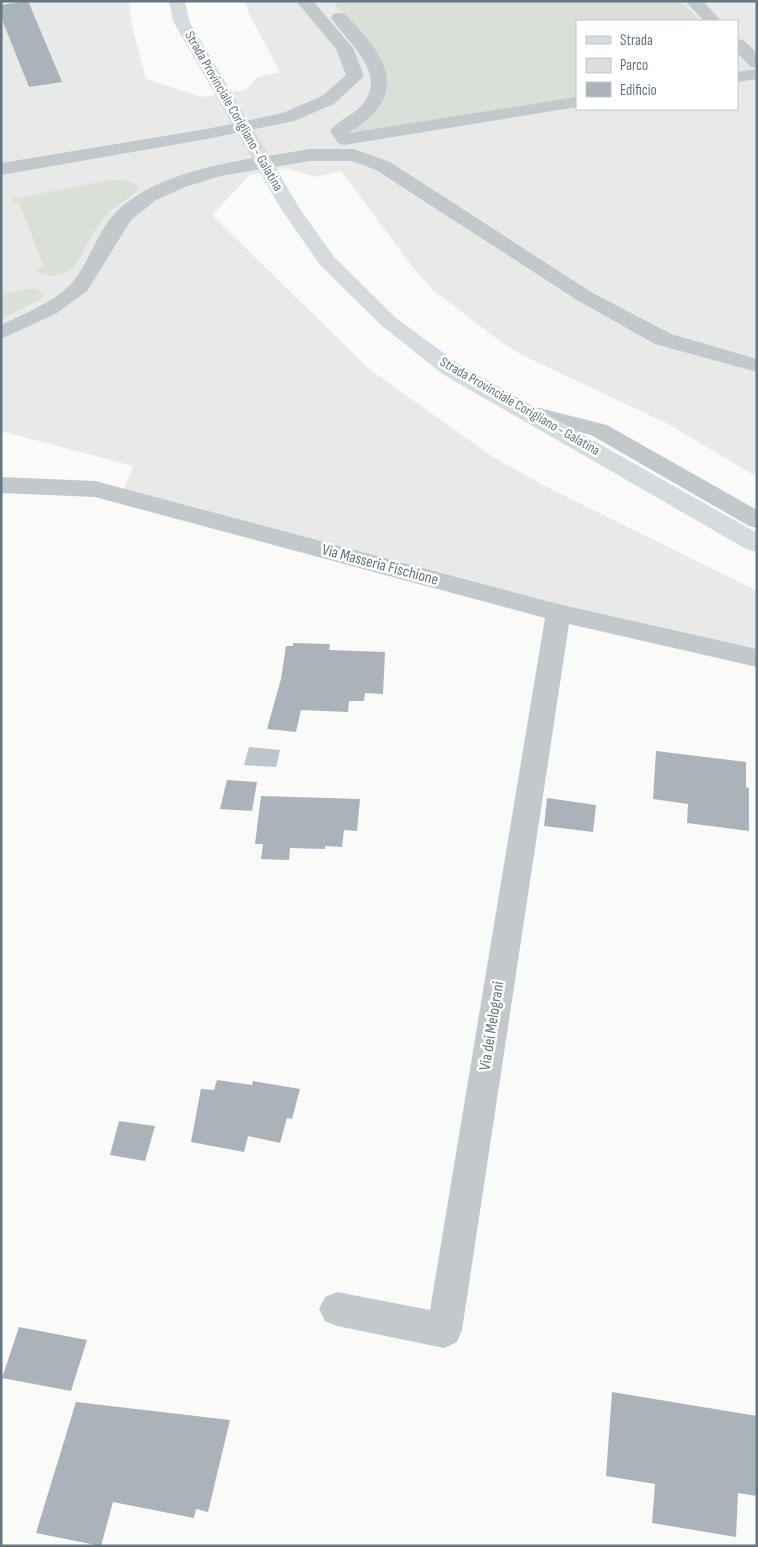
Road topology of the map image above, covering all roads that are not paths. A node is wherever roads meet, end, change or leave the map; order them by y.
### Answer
1 (177, 1) edge
2 (304, 1) edge
3 (326, 1) edge
4 (693, 1) edge
5 (712, 20) edge
6 (738, 45) edge
7 (757, 63) edge
8 (757, 74) edge
9 (738, 77) edge
10 (576, 102) edge
11 (168, 161) junction
12 (1, 169) edge
13 (1, 182) edge
14 (1, 333) edge
15 (757, 366) edge
16 (527, 412) junction
17 (1, 484) edge
18 (757, 520) edge
19 (757, 544) edge
20 (558, 613) junction
21 (757, 658) edge
22 (337, 1309) dead end

1 - 16 main road, Strada Provinciale Corigliano - Galatina
2 - 11 street
3 - 10 street
4 - 5 street
6 - 7 street
8 - 9 street
11 - 12 street
11 - 13 street
11 - 14 street
11 - 15 street
16 - 18 street
16 - 19 main road, Strada Provinciale Corigliano - Galatina
17 - 20 street, Via Masseria Fischione
20 - 21 street, Via Masseria Fischione
20 - 22 street, Via dei Melograni

